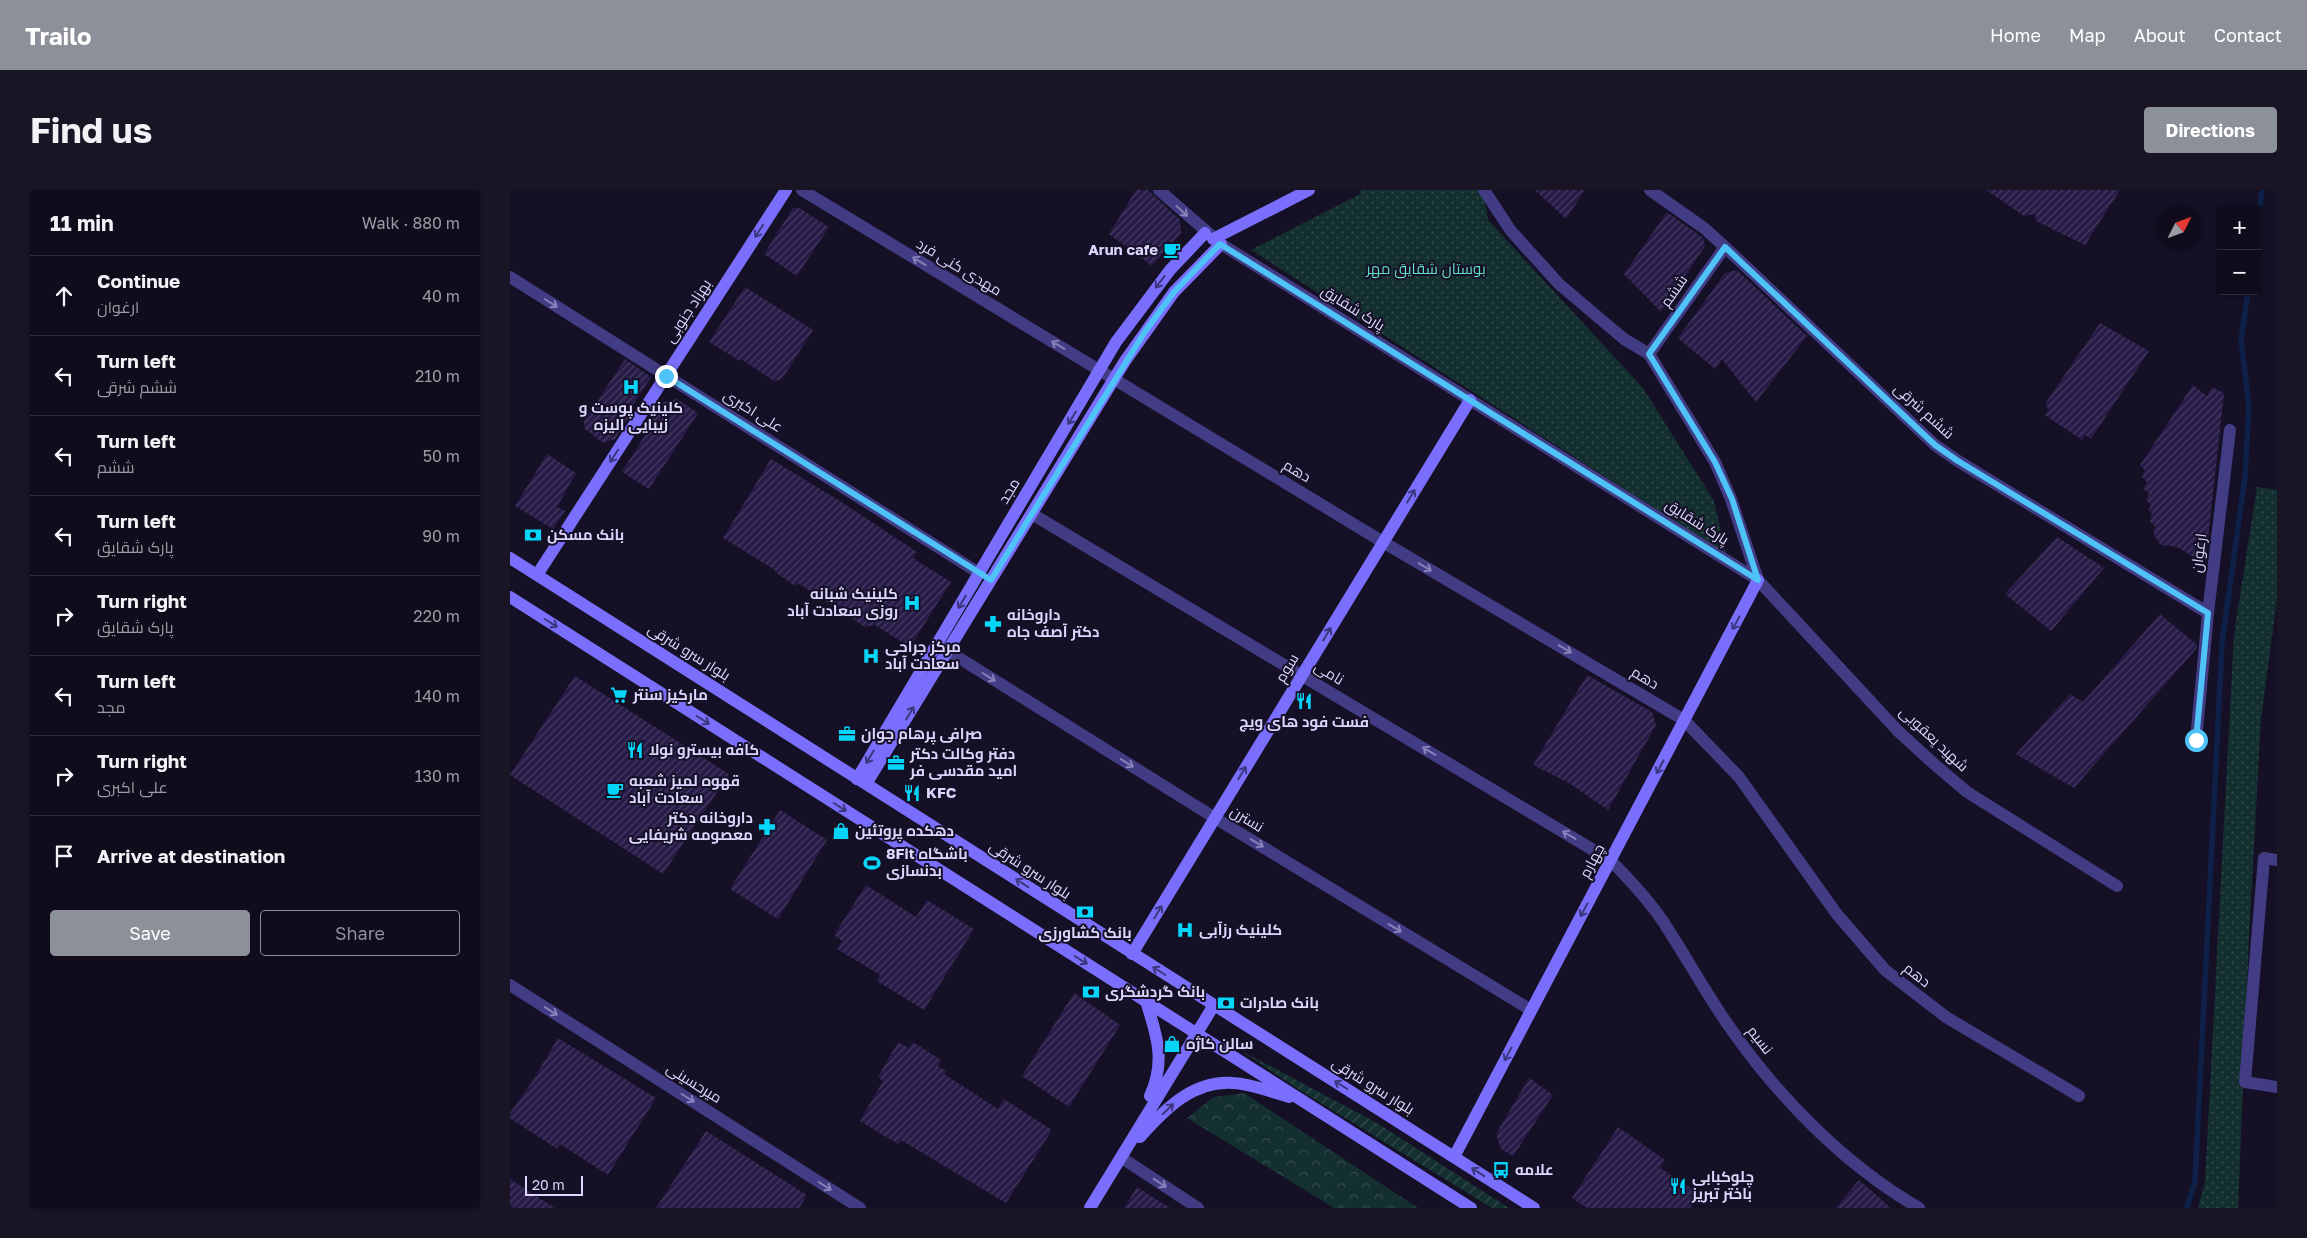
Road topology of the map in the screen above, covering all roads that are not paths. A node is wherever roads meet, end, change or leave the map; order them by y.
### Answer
1 (786, 190) edge
2 (802, 190) edge
3 (1159, 190) edge
4 (1309, 190) edge
5 (1484, 190) edge
6 (1650, 190) edge
7 (1213, 239) junction
8 (1725, 247) junction
9 (510, 277) edge
10 (1649, 354) junction
11 (1100, 371) junction
12 (666, 376) junction
13 (1114, 380) junction
14 (1470, 400) junction
15 (2230, 430) dead end
16 (1019, 507) junction
17 (1032, 514) junction
18 (1383, 542) junction
19 (510, 558) edge
20 (979, 573) junction
21 (537, 575) junction
22 (991, 580) junction
23 (1758, 580) junction
24 (510, 597) edge
25 (2208, 613) junction
26 (942, 648) junction
27 (1302, 676) junction
28 (1684, 720) junction
29 (2196, 740) dead end
30 (862, 781) junction
31 (1215, 818) junction
32 (1610, 860) junction
33 (2277, 860) edge
34 (2117, 886) dead end
35 (1132, 954) junction
36 (510, 985) edge
37 (1146, 1001) junction
38 (1214, 1005) junction
39 (1531, 1010) junction
40 (1195, 1033) junction
41 (2277, 1086) edge
42 (2079, 1096) dead end
43 (1302, 1101) junction
44 (1454, 1157) junction
45 (1122, 1158) junction
46 (860, 1208) edge
47 (1090, 1208) edge
48 (1198, 1208) edge
49 (1471, 1208) edge
50 (1534, 1208) edge
51 (1919, 1208) edge

1 -> 12 street, بهزاد جنوبی
11 -> 2 street, مهدی کنی فرد
3 -> 7 street, پارک شقایق
4 - 7 street, مجد
5 - 10 street, پارک شقایق
6 - 8 street, ششم شرقی
7 -> 11 street, مجد
7 - 13 street, مجد
7 - 14 street, پارک شقایق
8 - 10 street, ششم
8 - 25 street, ششم شرقی
9 -> 12 street, علی اکبری
10 - 23 street, پارک شقایق
11 - 13 street, مهدی کنی فرد
11 -> 16 street, مجد
12 - 20 street, علی اکبری
12 -> 21 street, بهزاد جنوبی
13 - 17 street, مجد
13 - 18 street, دهم
18 -> 14 street, سوم
14 - 23 street, پارک شقایق
15 - 25 street, ارغوان
16 - 17 street
16 - 20 street, مجد
17 - 22 street, مجد
17 - 27 street, نامی
27 -> 18 street, سوم
18 -> 28 street, دهم
19 - 21 street, بلوار سرو شرقی
20 - 22 street
20 -> 26 street, مجد
21 - 30 street, بلوار سرو شرقی
22 - 26 street, مجد
23 -> 28 street, چهارم
23 - 34 street, شهید یعقوبی
24 -> 37 street
25 - 29 street, ارغوان
26 - 30 street, مجد
26 -> 31 street, نسترن
31 -> 27 street, سوم
32 -> 27 street, نامی
28 -> 32 street, چهارم
28 - 42 street, دهم
35 -> 30 street, بلوار سرو شرقی
35 -> 31 street, سوم
31 -> 39 street, نسترن
32 -> 39 street, چهارم
32 - 51 street, نسیم
33 - 41 street
38 -> 35 street, بلوار سرو شرقی
36 -> 46 street, میرحسینی
37 - 40 street
37 - 45 street
38 - 40 street
44 -> 38 street, بلوار سرو شرقی
39 -> 44 street, چهارم
40 - 43 street
40 - 45 street
45 -> 43 street
43 - 49 street
50 -> 44 street, بلوار سرو شرقی
45 - 47 street
45 -> 48 street

